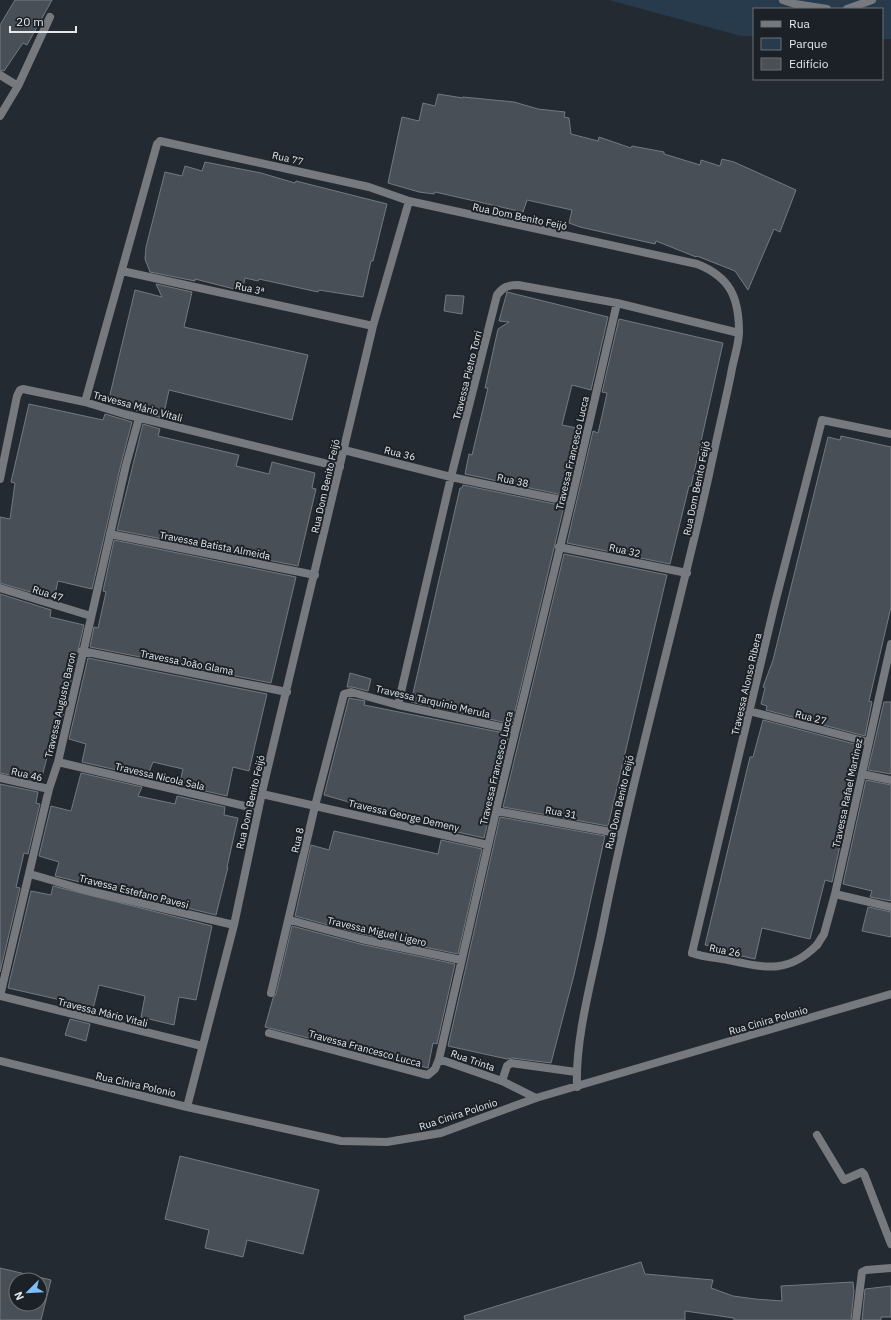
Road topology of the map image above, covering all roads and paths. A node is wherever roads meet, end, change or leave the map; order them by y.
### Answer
1 (783, 0) edge
2 (872, 0) edge
3 (821, 8) edge
4 (850, 8) edge
5 (50, 16) dead end
6 (0, 75) edge
7 (18, 86) junction
8 (0, 116) edge
9 (409, 202) junction
10 (122, 271) junction
11 (617, 303) junction
12 (373, 326) junction
13 (739, 333) junction
14 (85, 402) junction
15 (139, 418) junction
16 (891, 434) edge
17 (344, 450) junction
18 (340, 467) junction
19 (451, 477) junction
20 (0, 479) edge
21 (571, 502) junction
22 (110, 534) junction
23 (559, 547) junction
24 (687, 573) junction
25 (315, 575) junction
26 (0, 588) edge
27 (91, 616) junction
28 (891, 644) edge
29 (82, 651) junction
30 (287, 692) junction
31 (346, 693) joint
32 (398, 705) junction
33 (750, 711) junction
34 (515, 730) junction
35 (868, 742) junction
36 (58, 762) junction
37 (862, 774) junction
38 (0, 778) edge
39 (891, 780) edge
40 (49, 789) junction
41 (262, 794) junction
42 (315, 806) junction
43 (258, 809) junction
44 (496, 811) junction
45 (622, 834) junction
46 (488, 845) junction
47 (30, 874) junction
48 (834, 894) junction
49 (891, 906) edge
50 (290, 920) junction
51 (234, 925) junction
52 (692, 953) joint
53 (461, 960) junction
54 (784, 966) joint
55 (271, 993) dead end
56 (891, 994) edge
57 (0, 996) edge
58 (269, 1033) dead end
59 (202, 1046) junction
60 (439, 1059) junction
61 (0, 1061) edge
62 (576, 1072) junction
63 (502, 1081) junction
64 (577, 1087) junction
65 (536, 1098) junction
66 (187, 1107) junction
67 (817, 1135) dead end
68 (891, 1244) edge
69 (891, 1268) edge
70 (856, 1320) edge

1 - 3 street
2 - 4 street
5 - 7 street
6 - 7 street
7 - 8 street
9 - 10 street, Rua 77
9 - 12 street, Rua Dom Benito Feijó
9 - 13 street, Rua Dom Benito Feijó
10 - 12 street, Rua 3ª
10 - 14 street
11 - 13 street, Travessa Pietro Torri
11 - 19 street, Travessa Pietro Torri
11 - 21 street, Travessa Francesco Lucca
12 - 17 street, Rua Dom Benito Feijó
13 - 24 street, Rua Dom Benito Feijó
14 - 15 street, Travessa Mário Vitali
14 - 20 street, Travessa Mário Vitali
15 - 18 street, Travessa Mário Vitali
15 - 22 street, Travessa Augusto Baron
16 - 33 street, Travessa Alonso Ribera
17 - 18 street, Rua Dom Benito Feijó
17 - 19 street, Rua 36
18 - 25 street, Rua Dom Benito Feijó
19 - 21 street, Rua 38
19 - 32 street, Travessa Pietro Torri
21 - 23 street, Travessa Francesco Lucca
22 - 25 street, Travessa Batista Almeida
22 - 27 street, Travessa Augusto Baron
23 - 24 street, Rua 32
23 - 34 street, Travessa Francesco Lucca
24 - 45 street, Rua Dom Benito Feijó
25 - 30 street, Rua Dom Benito Feijó
26 - 27 street, Rua 47
27 - 29 street, Travessa Augusto Baron
28 - 35 street, Travessa Rafael Martinez
29 - 30 street, Travessa João Glama
29 - 36 street, Travessa Augusto Baron
30 - 41 street, Rua Dom Benito Feijó
31 - 32 street, Travessa Tarquinio Merula
31 - 42 street, Rua 8
32 - 34 street, Travessa Tarquinio Merula
33 - 35 street, Rua 27
33 - 52 street, Travessa Alonso Ribera
34 - 44 street, Travessa Francesco Lucca
35 - 37 street, Travessa Rafael Martinez
36 - 40 street, Travessa Augusto Baron
36 - 43 street, Travessa Nicola Sala
37 - 39 street
37 - 48 street, Travessa Rafael Martinez
38 - 40 street, Rua 46
40 - 47 street, Travessa Augusto Baron
41 - 42 street, Travessa George Demeny
41 - 43 street, Rua Dom Benito Feijó
42 - 46 street, Travessa George Demeny
42 - 50 street, Rua 8
43 - 51 street, Rua Dom Benito Feijó
44 - 45 street, Rua 31
44 - 46 street, Travessa Francesco Lucca
45 - 62 street, Rua Dom Benito Feijó
46 - 53 street, Travessa Francesco Lucca
47 - 51 street, Travessa Estefano Pavesi
47 - 57 street, Travessa Augusto Baron
48 - 49 street
48 - 54 street, Travessa Rafael Martinez
50 - 53 street, Travessa Miguel Ligero
50 - 55 street, Rua 8
51 - 59 street, Rua Dom Benito Feijó
52 - 54 street, Rua 26
53 - 60 street, Travessa Francesco Lucca
56 - 64 street, Rua Cinira Polonio
57 - 59 street, Travessa Mário Vitali
58 - 60 street, Travessa Francesco Lucca
59 - 66 street, Rua Dom Benito Feijó
60 - 63 street, Rua Trinta
61 - 66 street, Rua Cinira Polonio
62 - 63 street
62 - 64 street, Rua Dom Benito Feijó
63 - 65 street, Rua Trinta
64 - 65 street, Rua Cinira Polonio
65 - 66 street, Rua Cinira Polonio
67 - 68 street
69 - 70 street

